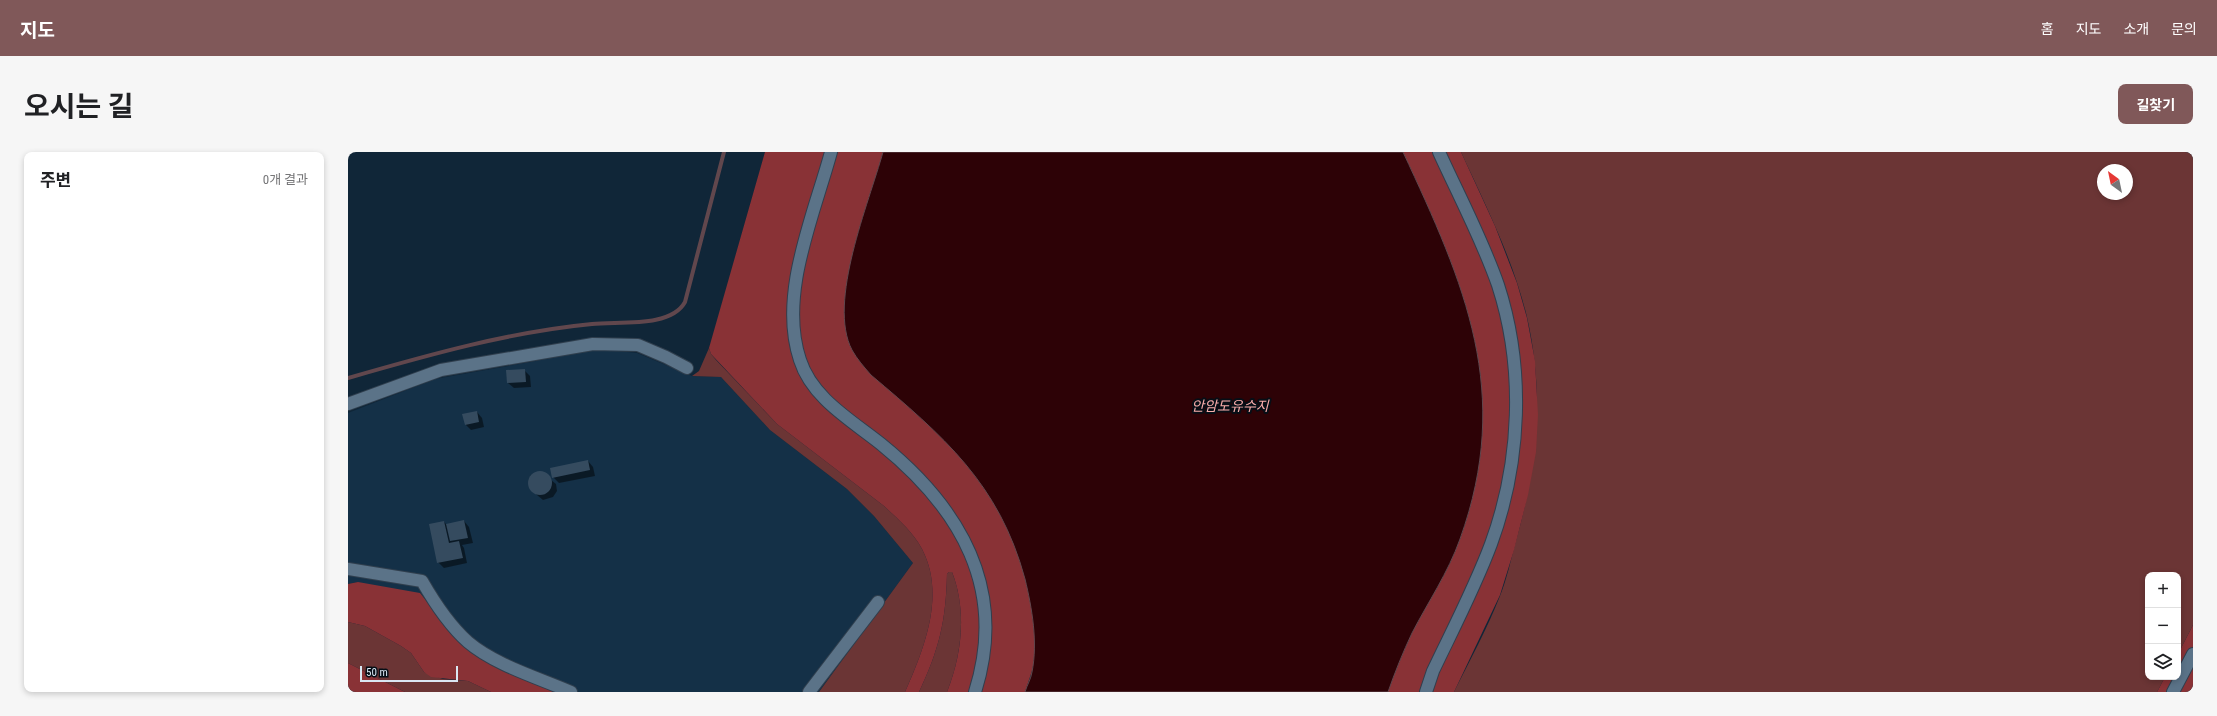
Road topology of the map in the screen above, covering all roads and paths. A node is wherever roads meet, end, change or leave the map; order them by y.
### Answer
1 (831, 152) edge
2 (1439, 152) edge
3 (687, 368) dead end
4 (348, 404) edge
5 (348, 569) edge
6 (878, 602) dead end
7 (2193, 654) edge
8 (571, 692) edge
9 (809, 692) edge
10 (975, 692) edge
11 (1426, 692) edge
12 (2173, 692) edge

1 - 10 lane
2 - 11 lane
3 - 4 lane
5 - 8 lane
6 - 9 lane
7 - 12 lane

